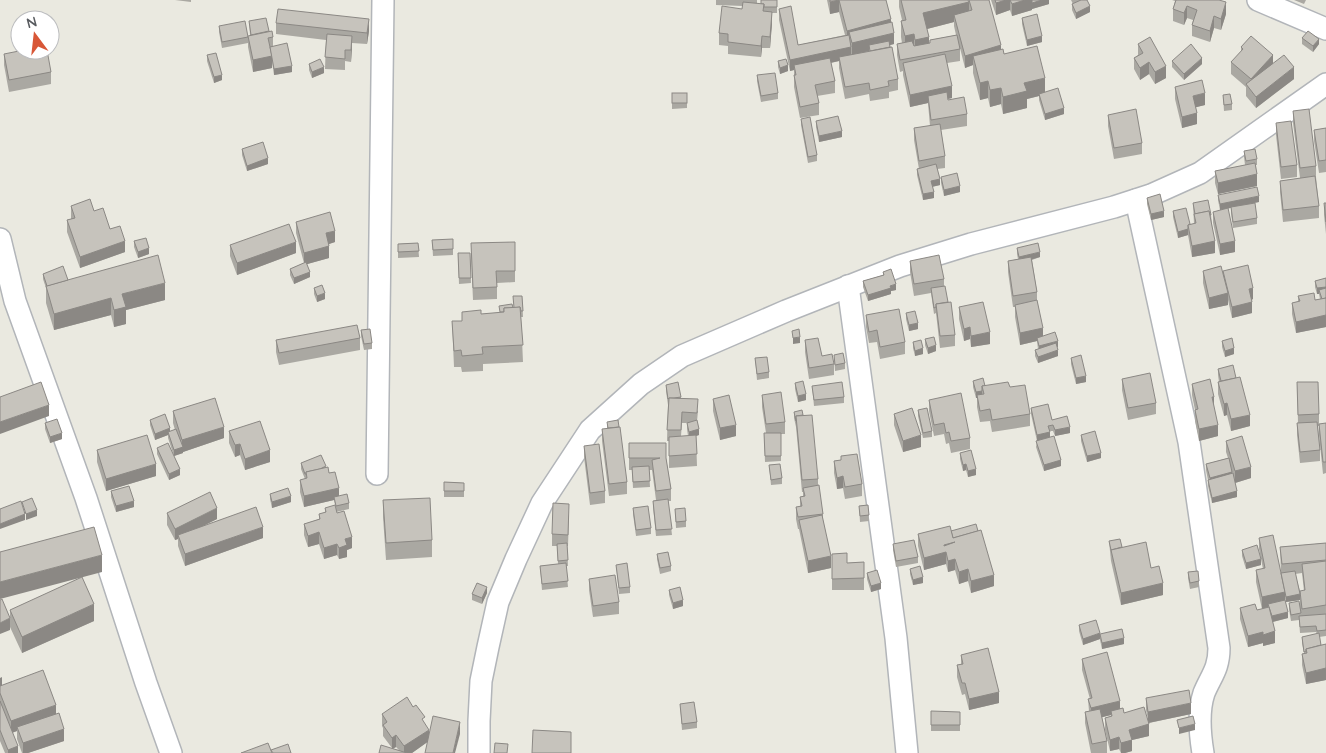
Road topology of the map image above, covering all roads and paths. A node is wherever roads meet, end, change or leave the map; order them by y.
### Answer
1 (383, 0) edge
2 (1258, 0) edge
3 (1326, 29) edge
4 (1326, 84) edge
5 (1136, 200) junction
6 (0, 239) edge
7 (848, 286) junction
8 (377, 474) dead end
9 (171, 753) edge
10 (479, 753) edge
11 (907, 753) edge
12 (1203, 753) edge

1 - 8 street
2 - 3 street
4 - 5 street
5 - 7 street
5 - 12 street
6 - 9 street
7 - 10 street
7 - 11 street

